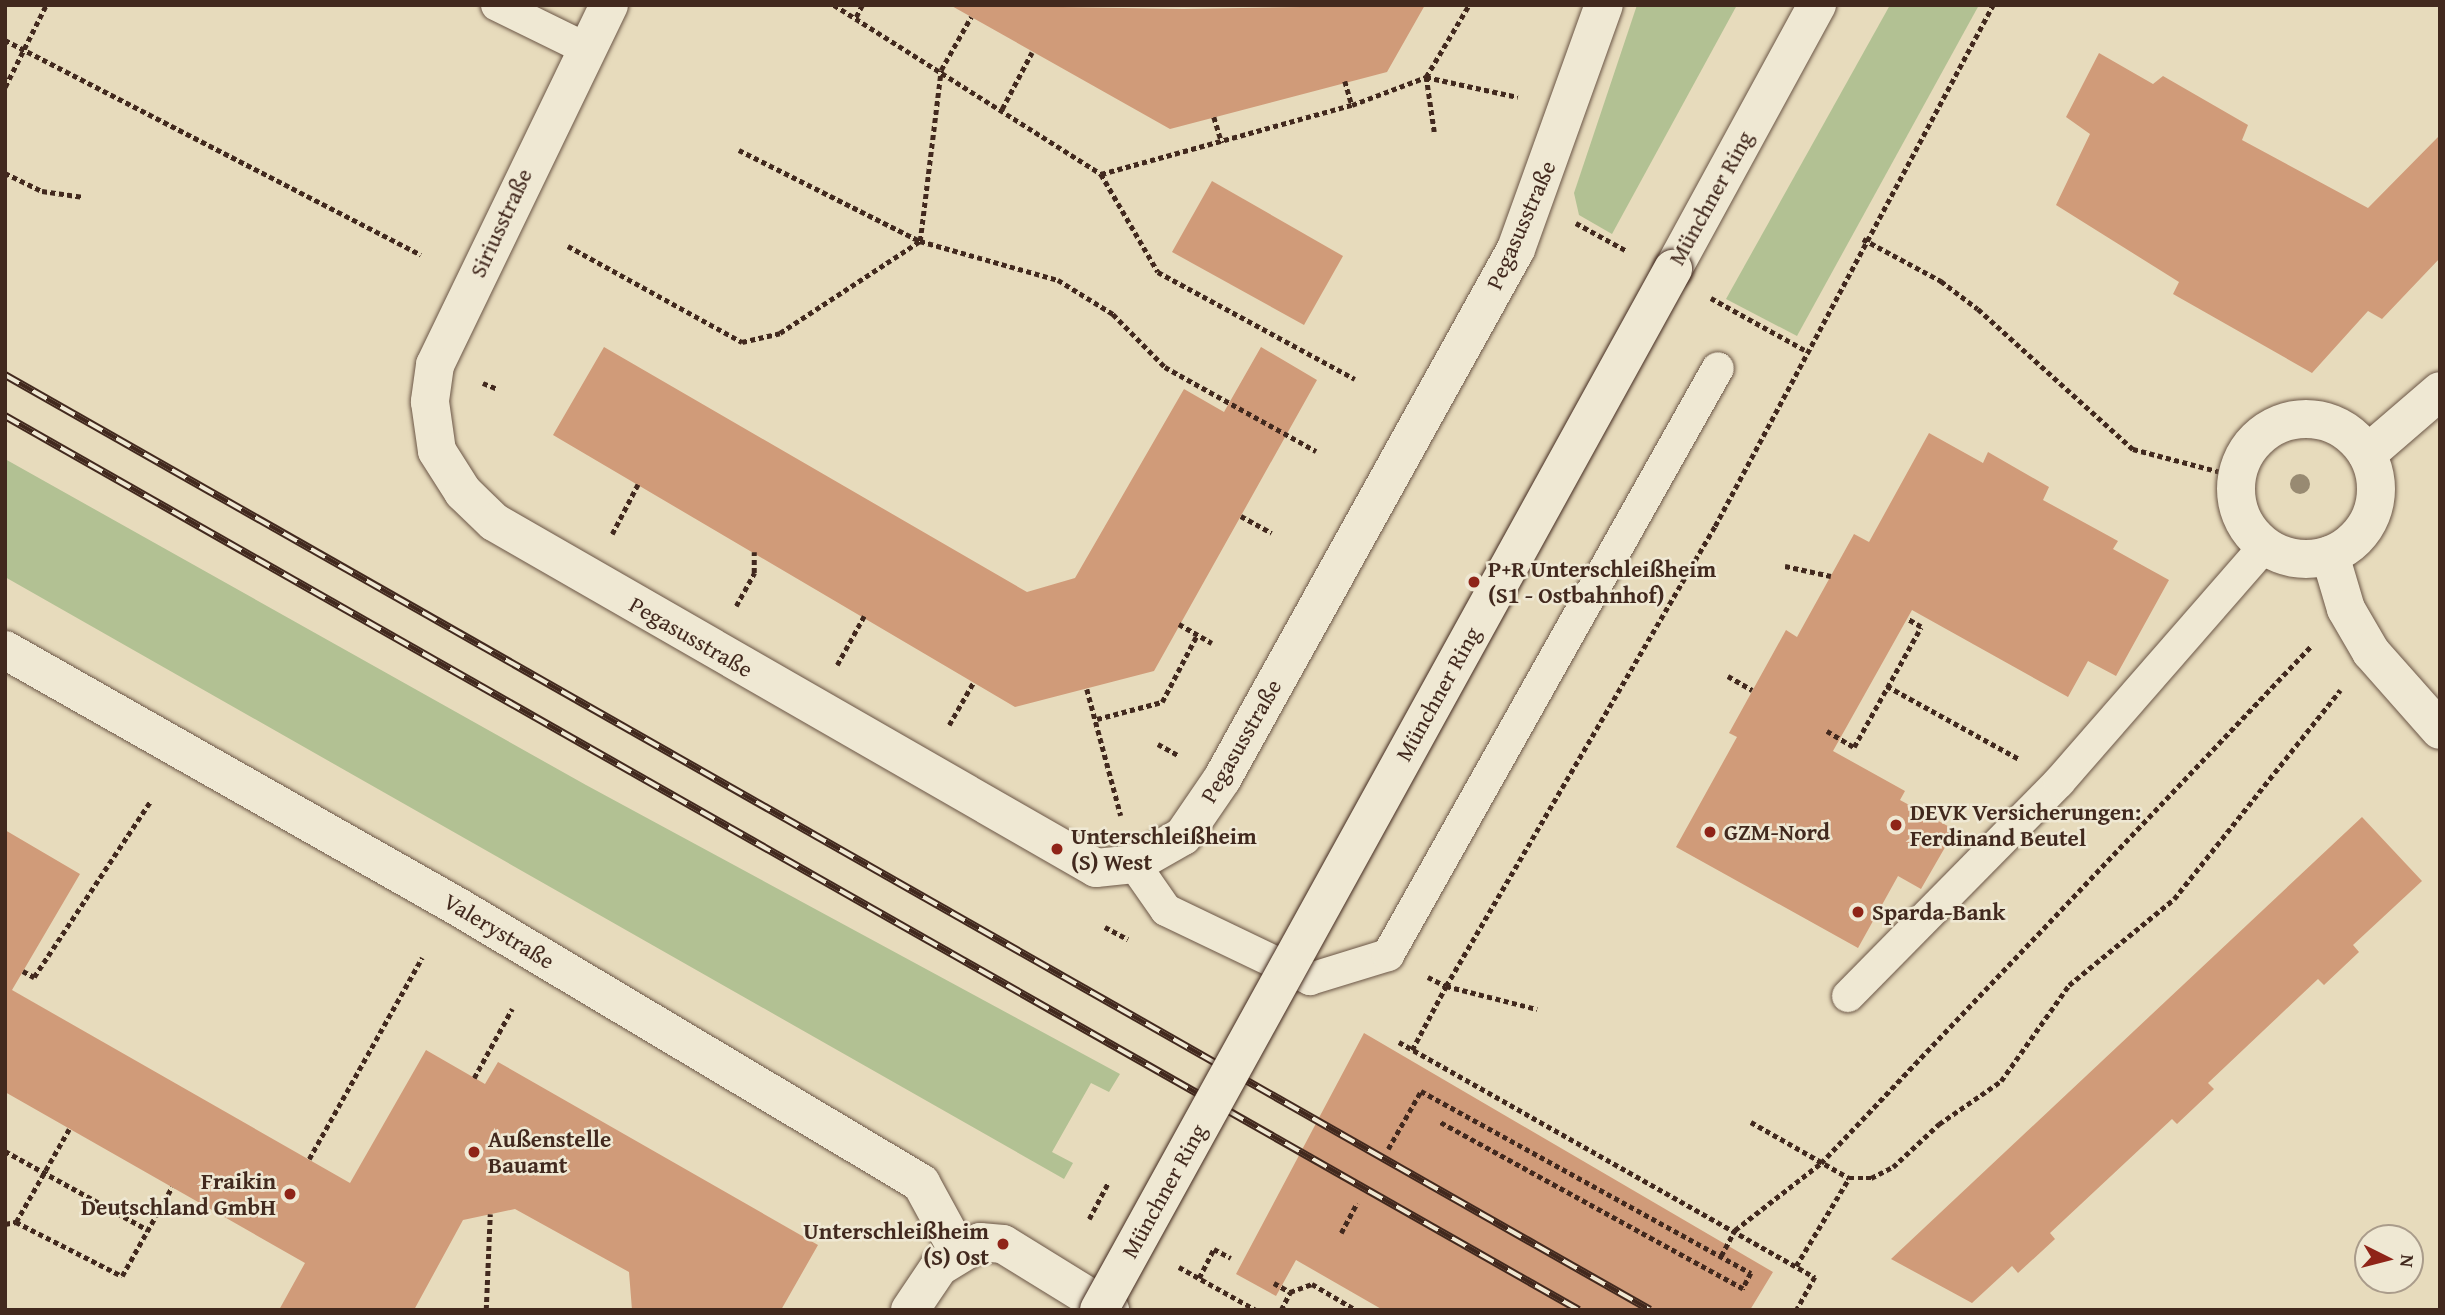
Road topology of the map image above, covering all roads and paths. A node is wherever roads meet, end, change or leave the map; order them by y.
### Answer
1 (46, 5) edge
2 (496, 5) edge
3 (609, 5) edge
4 (834, 5) edge
5 (862, 5) edge
6 (1469, 5) edge
7 (1604, 5) edge
8 (1817, 5) edge
9 (1993, 5) edge
10 (856, 17) junction
11 (971, 17) dead end
12 (5, 40) edge
13 (587, 49) junction
14 (1032, 52) dead end
15 (25, 56) junction
16 (941, 70) junction
17 (1426, 77) junction
18 (1345, 81) dead end
19 (5, 86) edge
20 (1353, 105) junction
21 (1002, 109) junction
22 (1568, 116) junction
23 (1214, 117) dead end
24 (1434, 132) dead end
25 (1222, 143) junction
26 (738, 150) dead end
27 (5, 173) edge
28 (1101, 174) junction
29 (84, 197) dead end
30 (1863, 239) junction
31 (920, 241) junction
32 (568, 246) dead end
33 (421, 256) dead end
34 (1718, 368) dead end
35 (1355, 379) dead end
36 (2440, 391) edge
37 (437, 451) joint
38 (1316, 451) dead end
39 (2367, 454) junction
40 (2236, 476) junction
41 (1241, 516) dead end
42 (1272, 533) dead end
43 (2265, 546) junction
44 (2330, 555) junction
45 (1785, 566) dead end
46 (1831, 576) dead end
47 (2346, 609) junction
48 (1907, 619) dead end
49 (1180, 624) dead end
50 (1197, 635) junction
51 (1212, 643) dead end
52 (5, 650) edge
53 (2371, 652) junction
54 (1728, 676) dead end
55 (1887, 686) junction
56 (1087, 688) dead end
57 (1752, 690) dead end
58 (1097, 719) junction
59 (2440, 730) edge
60 (1827, 732) dead end
61 (2059, 782) junction
62 (150, 803) dead end
63 (1134, 864) junction
64 (422, 958) dead end
65 (1416, 970) dead end
66 (23, 971) dead end
67 (1447, 986) junction
68 (1848, 996) dead end
69 (512, 1009) dead end
70 (1537, 1009) dead end
71 (1399, 1042) dead end
72 (1412, 1050) junction
73 (474, 1078) dead end
74 (1438, 1121) dead end
75 (1752, 1122) dead end
76 (69, 1129) dead end
77 (1388, 1149) dead end
78 (5, 1151) edge
79 (309, 1159) dead end
80 (1821, 1163) junction
81 (45, 1173) junction
82 (1849, 1178) junction
83 (1108, 1183) dead end
84 (172, 1187) dead end
85 (1357, 1203) dead end
86 (490, 1214) dead end
87 (1088, 1219) dead end
88 (16, 1222) junction
89 (5, 1224) edge
90 (148, 1230) junction
91 (1735, 1230) junction
92 (1341, 1233) dead end
93 (958, 1251) junction
94 (1721, 1256) junction
95 (1231, 1258) dead end
96 (1167, 1260) dead end
97 (1796, 1266) junction
98 (1199, 1278) junction
99 (1274, 1283) dead end
100 (1290, 1292) junction
101 (919, 1307) edge
102 (486, 1310) edge
103 (1099, 1310) edge
104 (1110, 1310) edge
105 (1256, 1310) edge
106 (1281, 1310) edge
107 (1356, 1310) edge
108 (1797, 1310) edge

1 - 15 path
2 - 13 lane
3 - 13 street, Siriusstraße
4 - 10 path
5 - 10 path
6 - 17 path
7 - 22 street, Pegasusstraße
8 - 103 street, Münchner Ring, bridge
9 - 30 path
10 - 16 path
11 - 16 path
12 - 15 path
13 - 37 street, Siriusstraße
14 - 21 path
15 - 19 path
15 - 33 path
16 - 21 path
16 - 31 path
17 - 20 path
17 - 22 path
17 - 24 path
18 - 20 path
20 - 25 path
21 - 28 path
22 - 63 street, Pegasusstraße
23 - 25 path
25 - 28 path
26 - 31 path
27 - 29 path
28 - 35 path
30 - 40 path
30 - 67 path
31 - 32 path
31 - 38 path
34 - 63 lane
36 - 39 street
37 - 63 street, Pegasusstraße
39 - 40 street
39 - 44 street
40 - 43 street
41 - 42 path
43 - 44 street
43 - 61 lane
44 - 47 street
45 - 46 path
47 - 53 street
47 - 80 path
48 - 55 path
49 - 50 path
50 - 51 path
50 - 58 path
52 - 93 street, Valerystraße
53 - 59 street
53 - 82 path
54 - 57 path
55 - 60 path
55 - 61 path
56 - 58 path
58 - 63 path
61 - 68 lane
62 - 66 path
64 - 79 path
65 - 67 path
67 - 70 path
67 - 72 path
69 - 73 path
71 - 72 path
72 - 91 path
74 - 94 path
75 - 80 path
76 - 81 path
77 - 94 path
78 - 81 path
80 - 82 path
80 - 91 path
81 - 88 path
81 - 90 path
82 - 97 path
83 - 87 path
84 - 90 path
85 - 92 path
86 - 102 path
88 - 89 path
88 - 90 path
91 - 94 path
91 - 97 path
93 - 101 street
93 - 104 street
95 - 98 path
96 - 98 path
97 - 108 path
98 - 105 path
99 - 100 path
100 - 106 path
100 - 107 path

